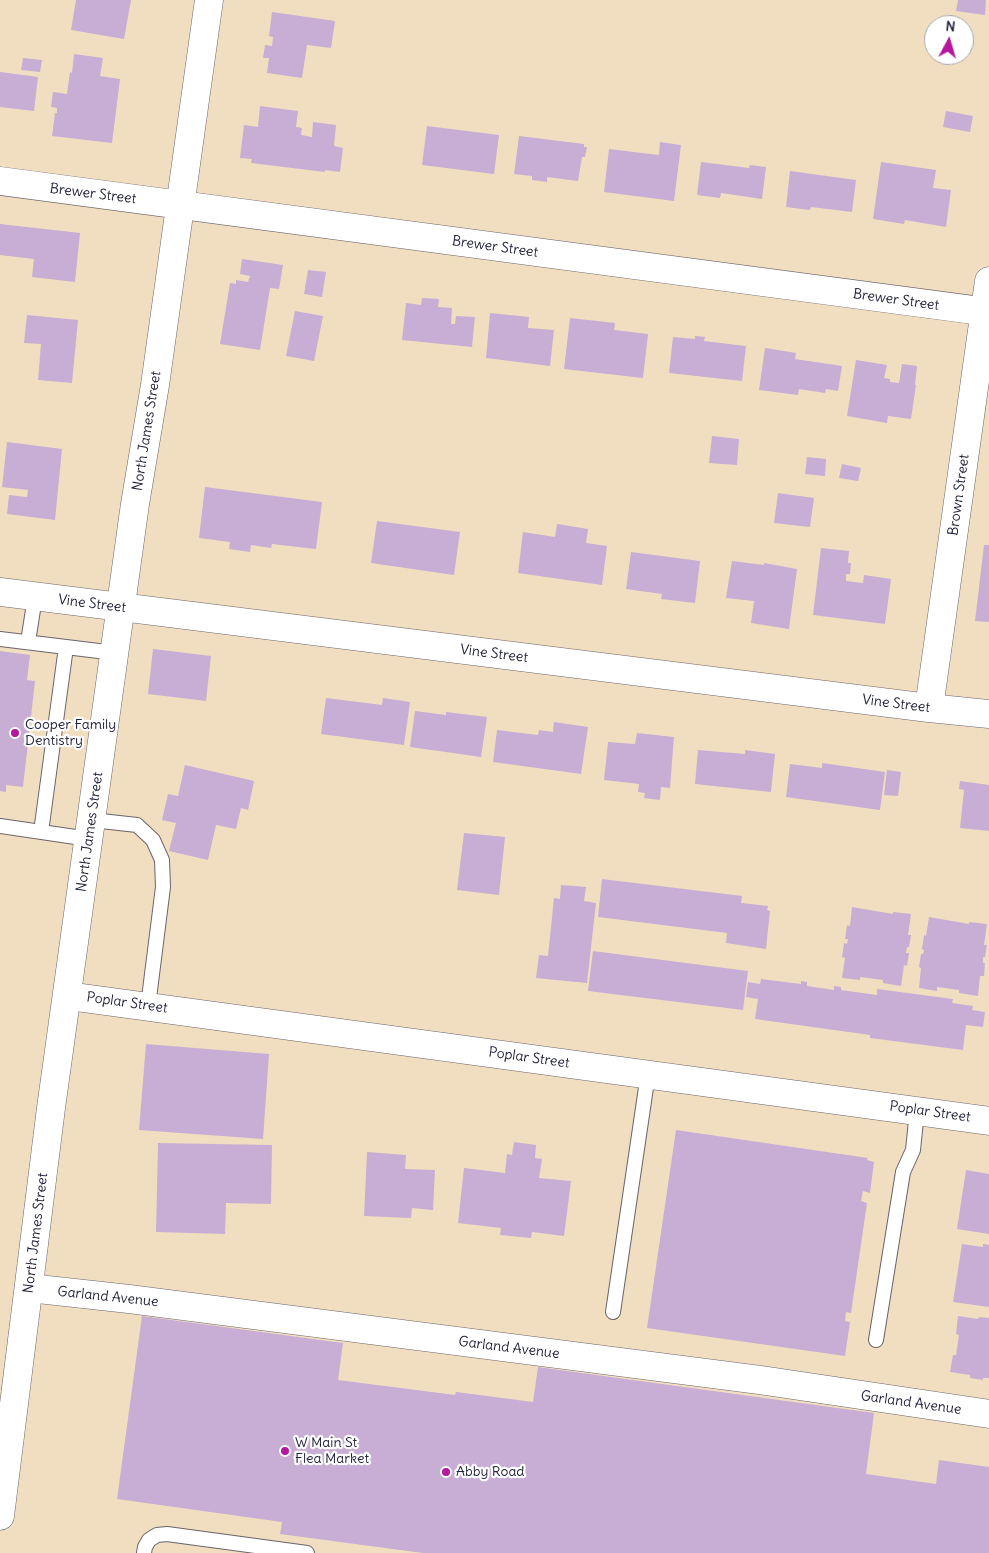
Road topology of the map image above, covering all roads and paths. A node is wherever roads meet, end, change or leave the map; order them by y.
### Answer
1 (209, 0) edge
2 (0, 182) edge
3 (179, 205) junction
4 (989, 281) edge
5 (987, 312) edge
6 (0, 592) edge
7 (35, 596) junction
8 (121, 608) junction
9 (0, 639) edge
10 (28, 642) junction
11 (66, 647) junction
12 (115, 653) junction
13 (929, 708) junction
14 (989, 714) edge
15 (0, 826) edge
16 (91, 830) junction
17 (41, 832) junction
18 (68, 996) junction
19 (148, 1006) junction
20 (648, 1074) junction
21 (917, 1111) junction
22 (989, 1121) edge
23 (29, 1288) junction
24 (613, 1312) dead end
25 (876, 1340) dead end
26 (989, 1414) edge
27 (0, 1516) edge
28 (144, 1553) edge
29 (307, 1553) edge

1 - 3 street, North James Street
2 - 3 street, Brewer Street
3 - 5 street, Brewer Street
3 - 8 street, North James Street
4 - 5 street, Brown Street
5 - 13 street, Brown Street
6 - 7 street, Vine Street
7 - 8 street, Vine Street
7 - 10 lane
8 - 12 street, North James Street
8 - 13 street, Vine Street
9 - 10 lane
10 - 11 lane
11 - 12 lane
11 - 17 lane
12 - 16 street, North James Street
13 - 14 street, Vine Street
15 - 17 lane
16 - 17 lane
16 - 18 street, North James Street
16 - 19 lane
18 - 19 street, Poplar Street
18 - 23 street, North James Street
19 - 20 street, Poplar Street
20 - 21 street, Poplar Street
20 - 24 lane
21 - 22 street, Poplar Street
21 - 25 lane
23 - 26 street, Garland Avenue
23 - 27 street, North James Street
28 - 29 lane

